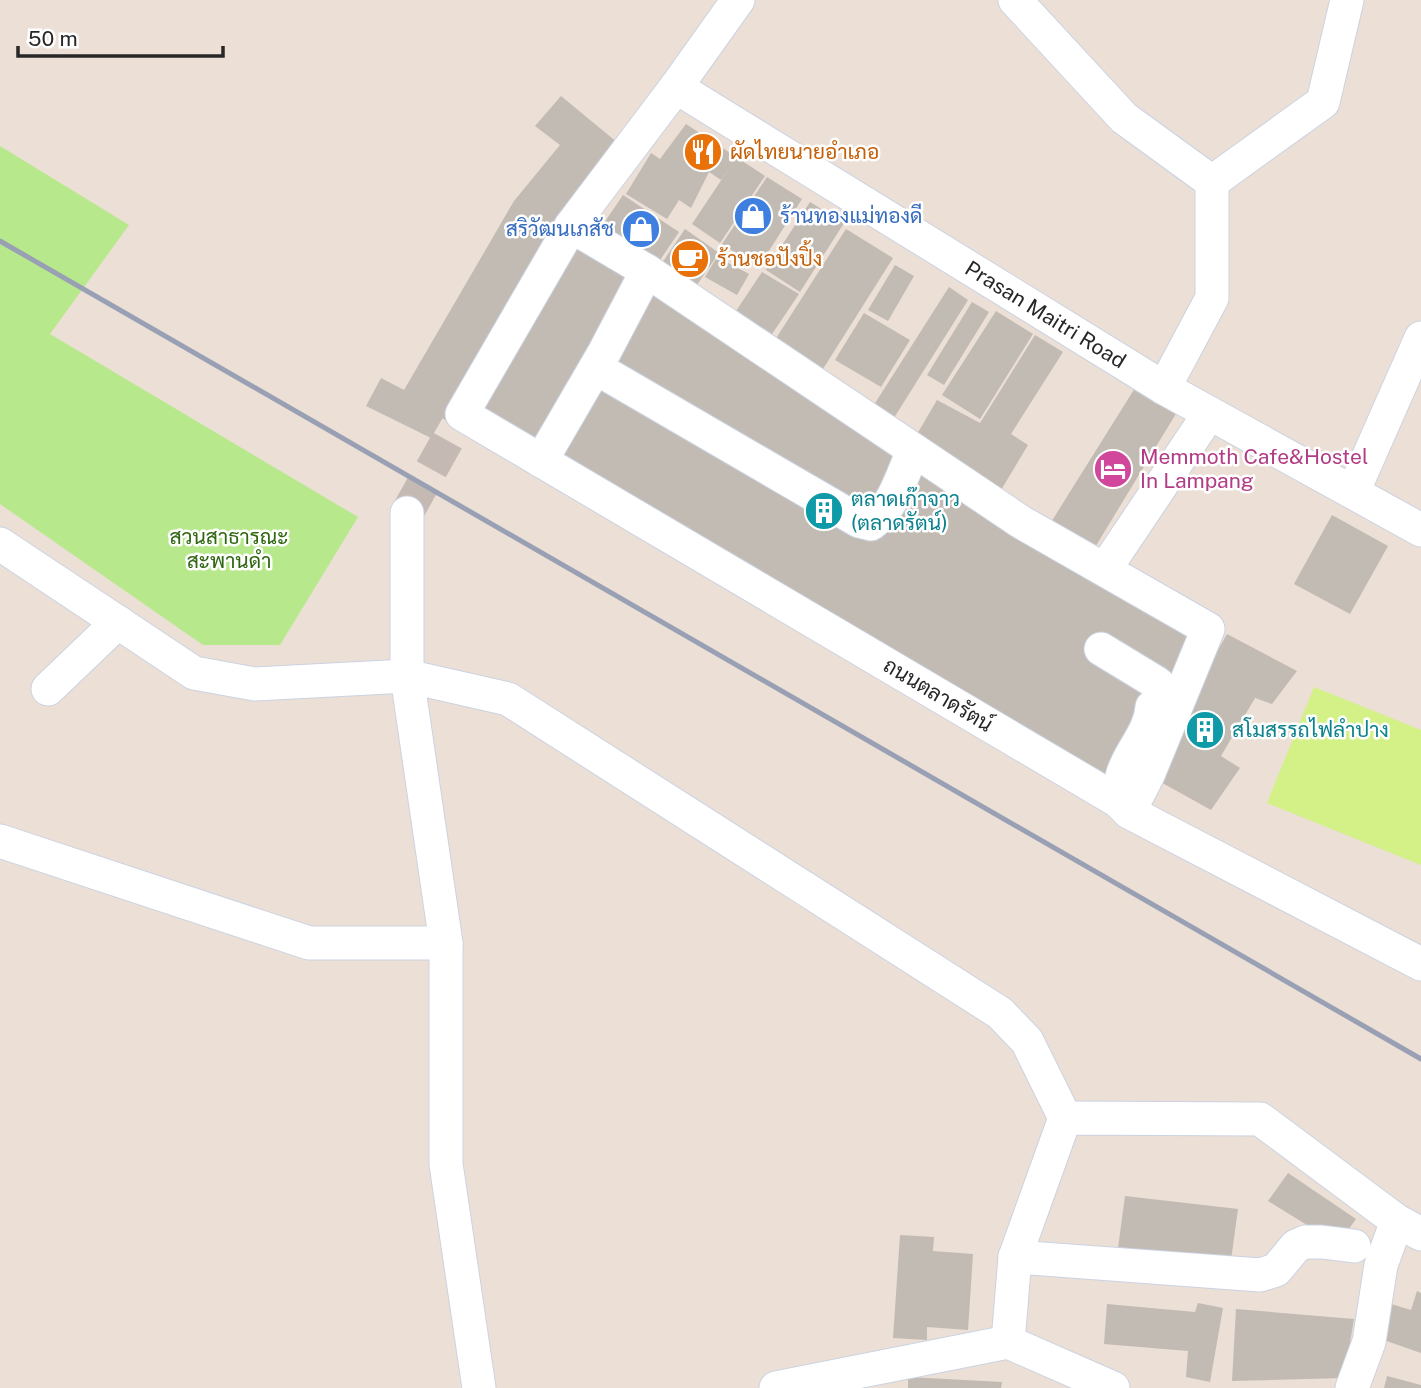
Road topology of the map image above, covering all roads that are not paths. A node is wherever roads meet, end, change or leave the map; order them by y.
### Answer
1 (738, 0) edge
2 (1015, 0) edge
3 (1347, 0) edge
4 (676, 87) junction
5 (1212, 182) junction
6 (571, 226) junction
7 (647, 271) junction
8 (1421, 338) edge
9 (596, 368) junction
10 (1164, 388) junction
11 (1209, 414) junction
12 (913, 451) junction
13 (541, 461) junction
14 (1353, 492) junction
15 (407, 513) tunnel mouth
16 (1421, 530) edge
17 (0, 544) edge
18 (1105, 569) junction
19 (118, 622) junction
20 (1101, 649) dead end
21 (407, 676) junction
22 (48, 689) dead end
23 (1124, 807) junction
24 (0, 841) edge
25 (446, 943) junction
26 (1421, 964) edge
27 (1065, 1118) junction
28 (1409, 1227) edge
29 (1354, 1246) dead end
30 (1016, 1257) junction
31 (1008, 1342) junction
32 (786, 1387) edge
33 (480, 1388) edge
34 (1113, 1388) edge
35 (1352, 1388) edge

1 - 4 street
2 - 5 street
3 - 5 street
4 - 6 street
4 - 10 street, Prasan Maitri Road
5 - 10 street
6 - 7 street
6 - 13 street, ถนนตลาดรัตน์
7 - 9 street
7 - 12 street
8 - 14 street
9 - 12 street
9 - 13 street
10 - 11 street, Prasan Maitri Road
11 - 14 street, Prasan Maitri Road
11 - 18 street
12 - 18 street
13 - 23 street, ถนนตลาดรัตน์
14 - 16 street, Prasan Maitri Road
15 - 21 street
17 - 19 street
18 - 23 street
19 - 21 street
19 - 22 street
20 - 23 street
21 - 25 street
21 - 27 street
23 - 26 street, ถนนตลาดรัตน์
24 - 25 street
25 - 33 street
27 - 28 street
27 - 30 street
28 - 35 street
29 - 30 street
30 - 31 street
31 - 32 street
31 - 34 street

